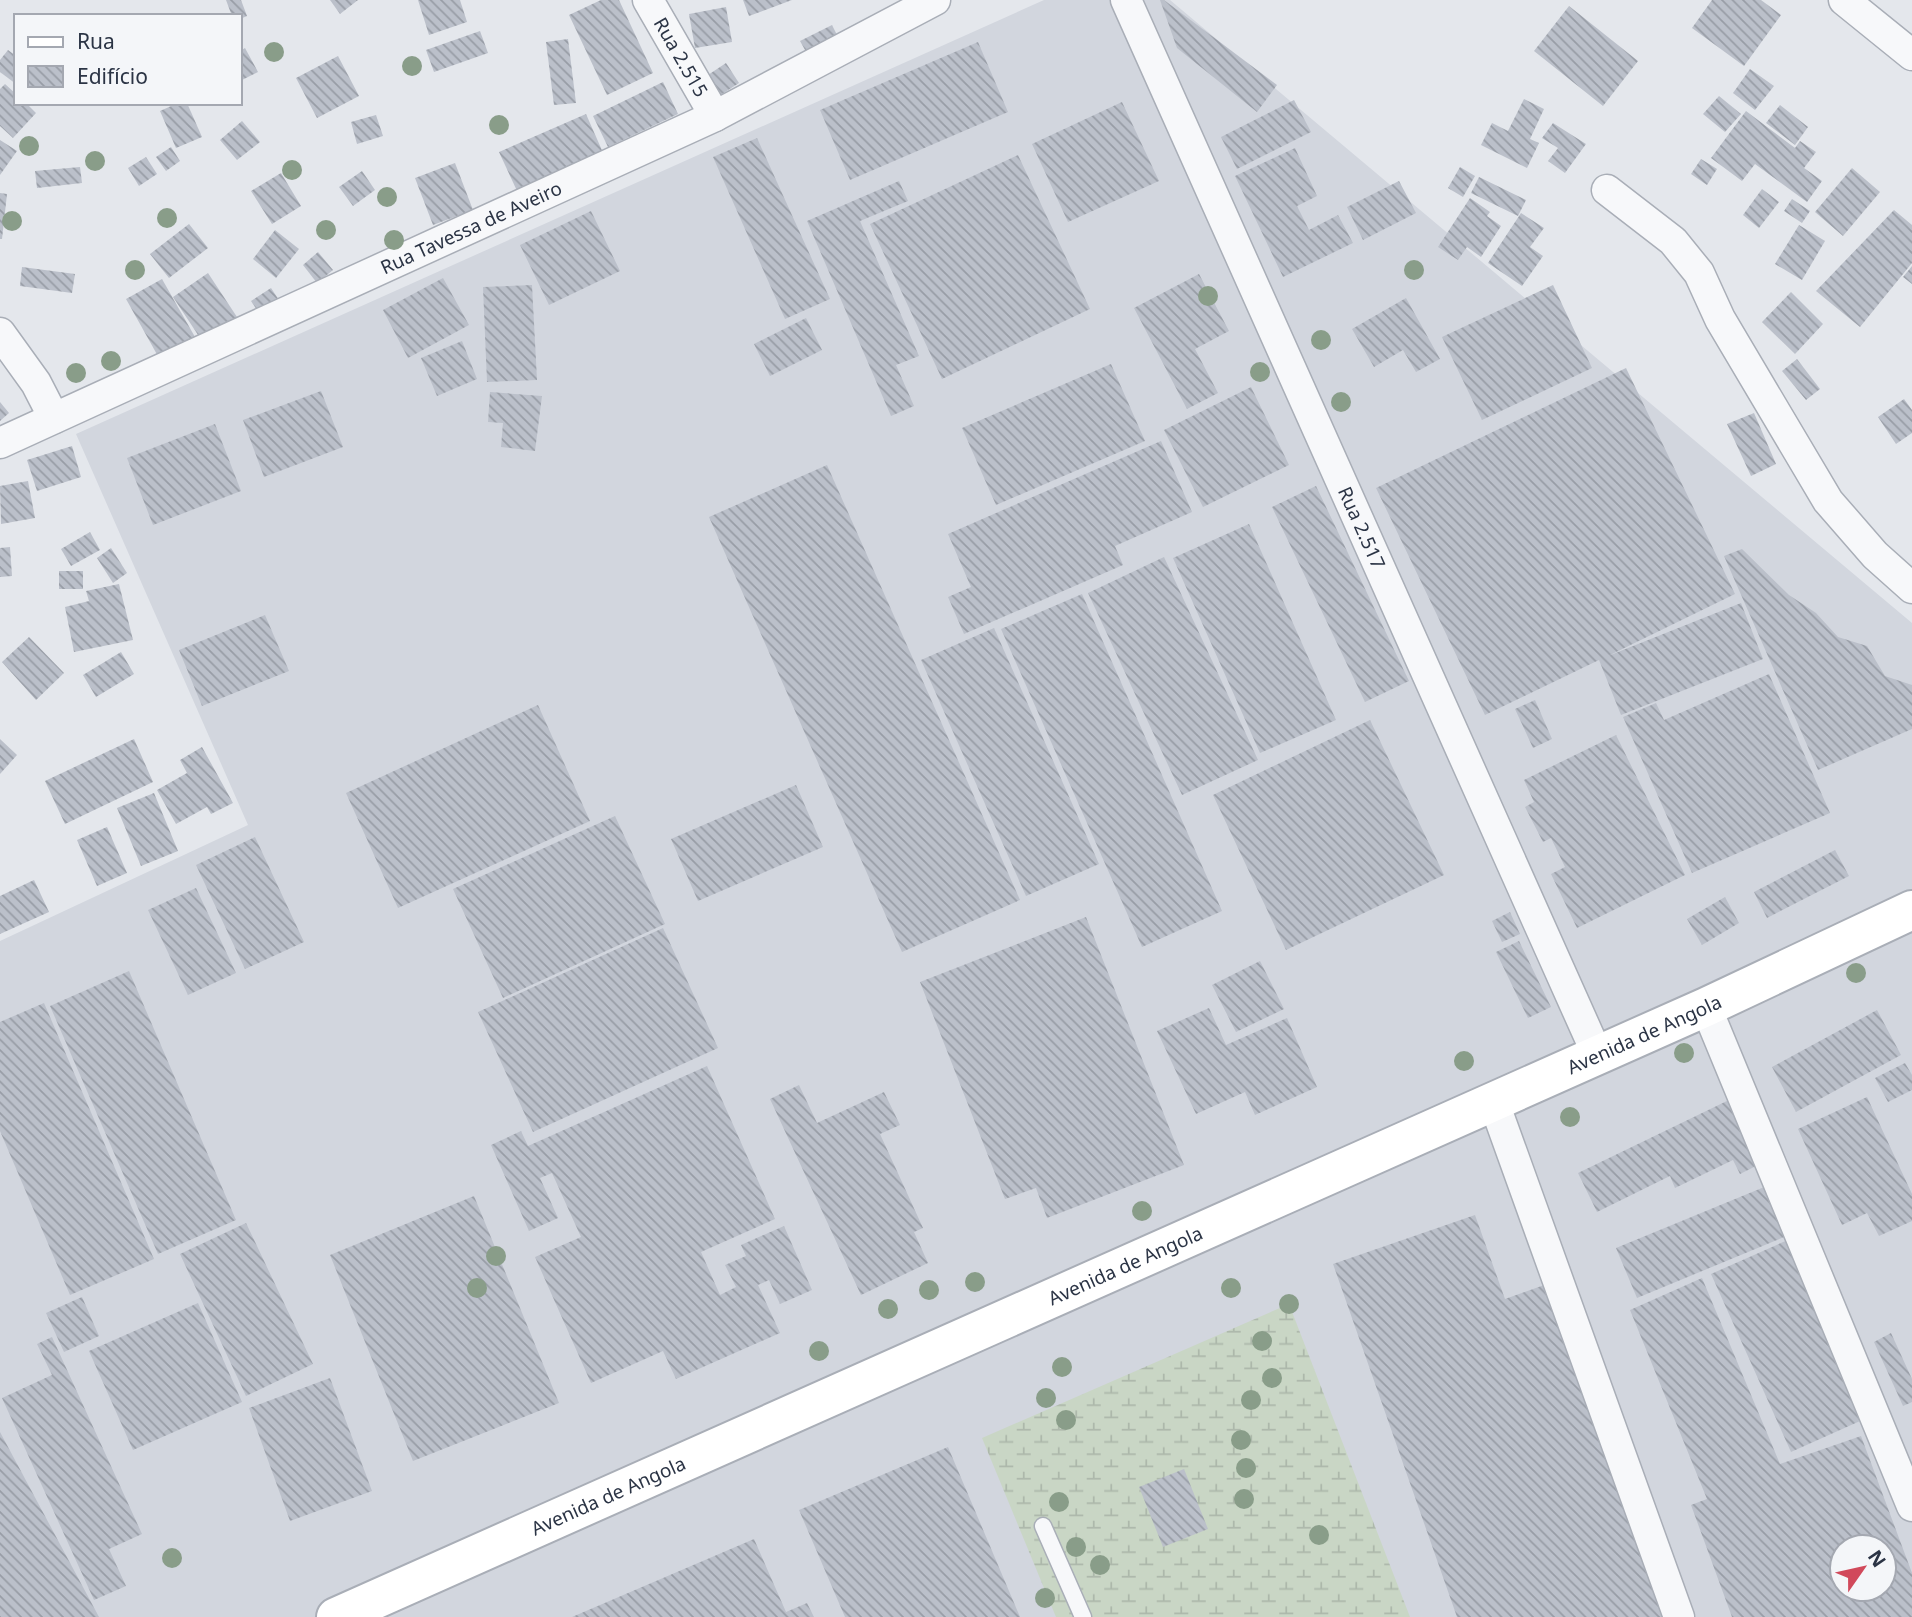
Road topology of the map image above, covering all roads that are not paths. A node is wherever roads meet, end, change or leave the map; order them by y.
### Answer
1 (648, 0) edge
2 (935, 0) edge
3 (1126, 0) edge
4 (1844, 0) edge
5 (1912, 55) edge
6 (715, 116) junction
7 (1607, 190) dead end
8 (0, 333) edge
9 (54, 418) junction
10 (0, 443) edge
11 (1912, 588) edge
12 (1912, 909) edge
13 (1706, 1007) junction
14 (1597, 1054) junction
15 (1493, 1100) junction
16 (1912, 1506) edge
17 (1043, 1526) dead end
18 (336, 1617) edge
19 (1083, 1617) edge
20 (1679, 1617) edge

1 - 6 street, Rua 2.515
2 - 6 street, Rua Tavessa de Aveiro
3 - 14 street, Rua 2.517
4 - 5 street
6 - 9 street, Rua Tavessa de Aveiro
7 - 11 street
8 - 9 street
9 - 10 street, Rua Tavessa de Aveiro
12 - 13 main road, Avenida de Angola
13 - 14 main road, Avenida de Angola
13 - 16 street
14 - 15 main road, Avenida de Angola
15 - 18 main road, Avenida de Angola
15 - 20 street
17 - 19 lane

